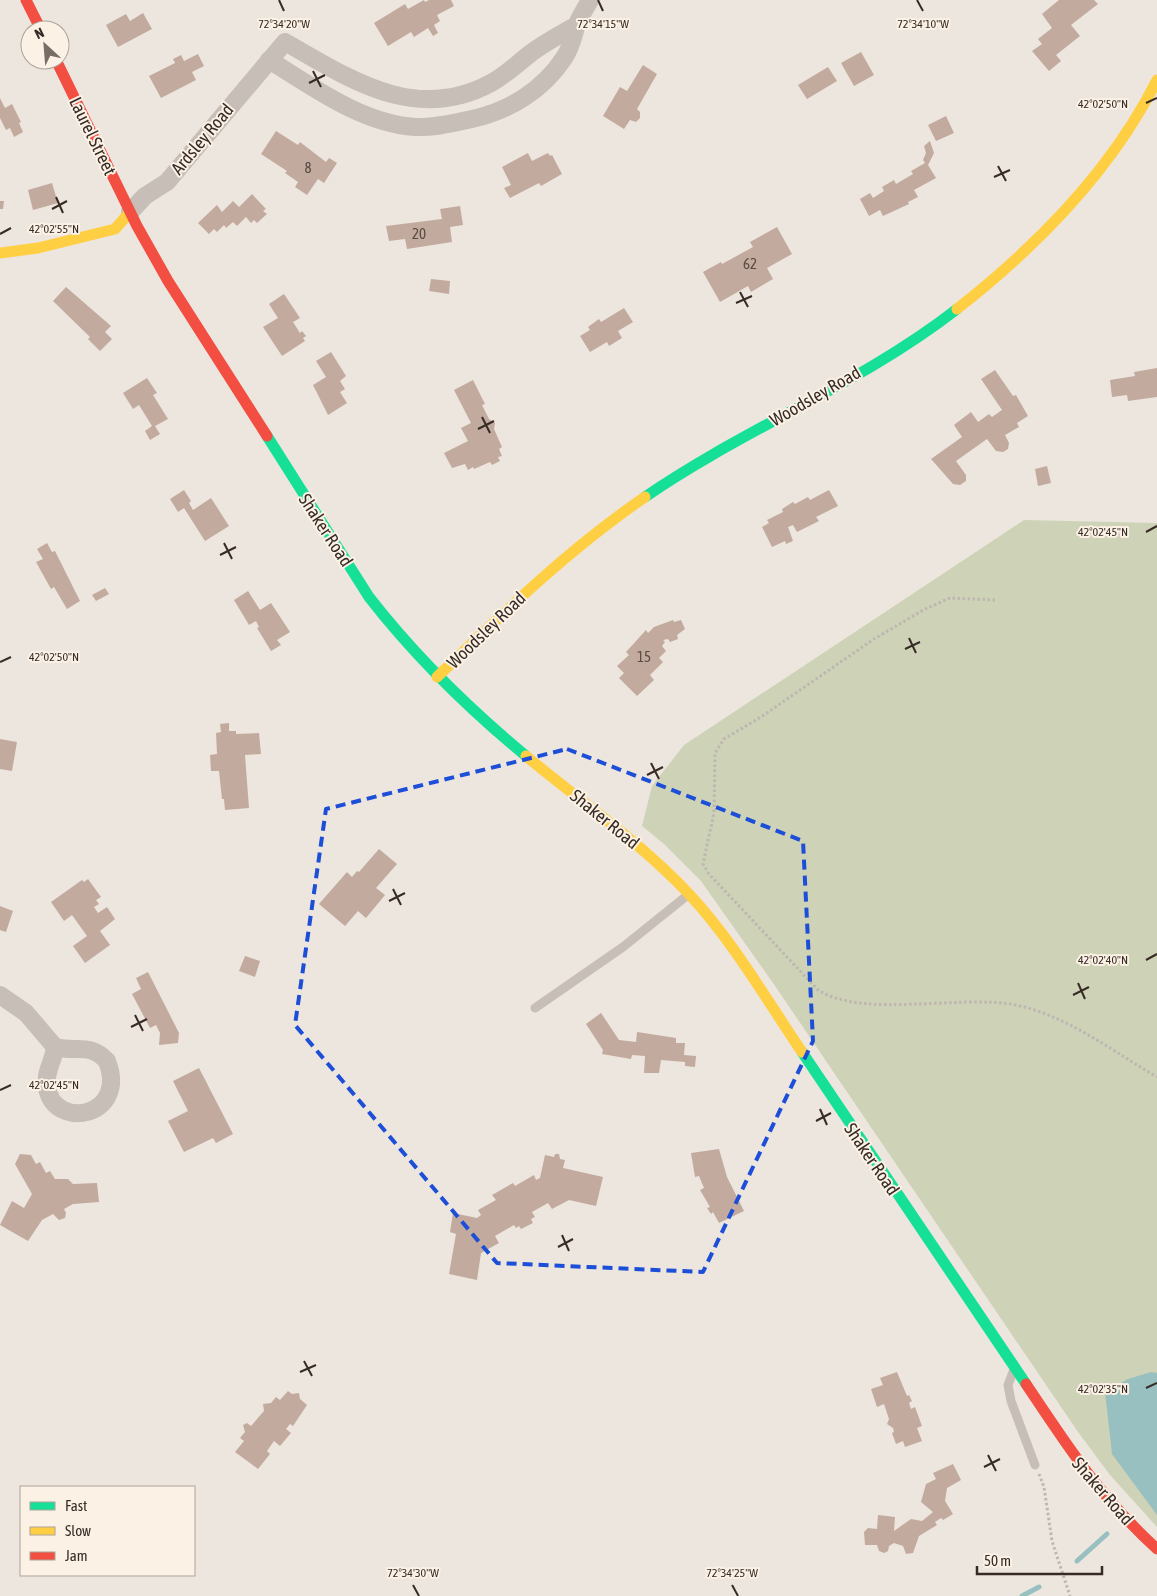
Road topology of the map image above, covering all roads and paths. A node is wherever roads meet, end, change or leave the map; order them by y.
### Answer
1 (26, 0) edge
2 (590, 0) edge
3 (36, 20) edge
4 (577, 25) junction
5 (269, 60) junction
6 (61, 70) edge
7 (1157, 80) edge
8 (130, 212) junction
9 (0, 253) edge
10 (994, 600) dead end
11 (437, 677) junction
12 (689, 894) junction
13 (0, 995) edge
14 (534, 1008) dead end
15 (55, 1047) dead end
16 (1157, 1077) edge
17 (1015, 1368) junction
18 (1035, 1465) joint
19 (1157, 1549) edge
20 (1070, 1596) edge

1 - 3 main road
2 - 4 street
4 - 5 street, Ardsley Road
4 - 5 street
5 - 8 street, Ardsley Road
6 - 8 main road, Laurel Street
7 - 11 main road, Woodsley Road
8 - 9 main road
8 - 11 main road, Shaker Road
10 - 16 path
11 - 12 main road, Shaker Road
12 - 14 lane
12 - 17 main road, Shaker Road
13 - 15 street
17 - 18 lane
17 - 19 main road, Shaker Road
18 - 20 path

